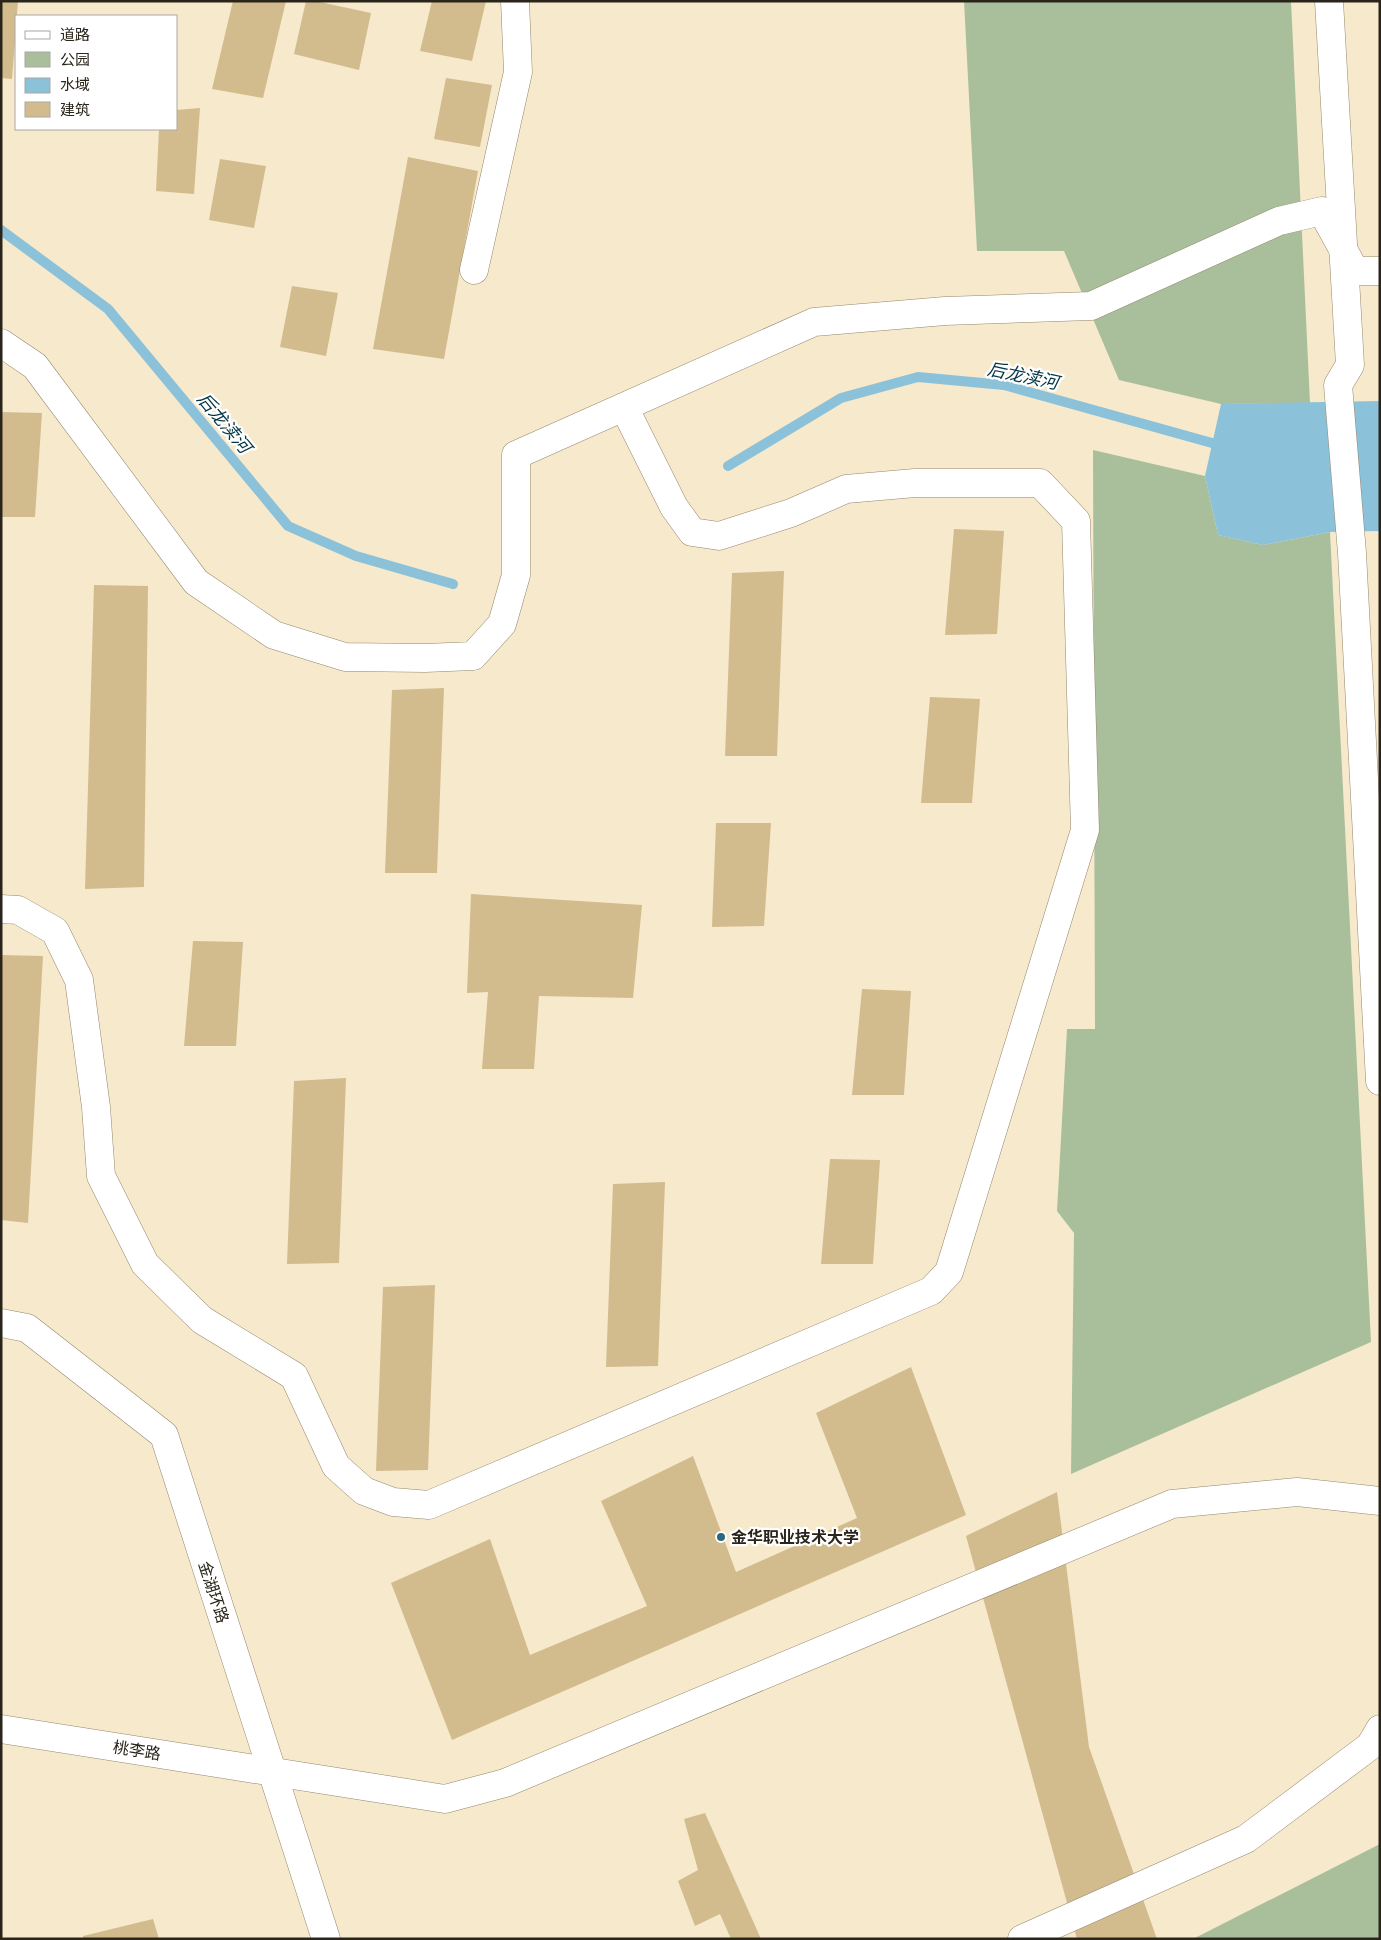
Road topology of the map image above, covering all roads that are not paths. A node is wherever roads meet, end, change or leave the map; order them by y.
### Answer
1 (515, 1) edge
2 (1329, 1) edge
3 (1344, 250) junction
4 (474, 270) dead end
5 (1380, 271) edge
6 (1, 342) edge
7 (624, 407) junction
8 (1, 909) edge
9 (1380, 1081) edge
10 (1, 1323) edge
11 (1380, 1501) edge
12 (1, 1729) edge
13 (1380, 1729) edge
14 (272, 1771) junction
15 (326, 1939) edge
16 (1022, 1939) edge

1 - 4 street
2 - 3 street
3 - 5 street
3 - 7 street
3 - 9 street
6 - 7 street
7 - 8 street
10 - 14 street, 金湖环路
11 - 14 street, 桃李路
12 - 14 street, 桃李路
13 - 16 street
14 - 15 street, 金湖环路

